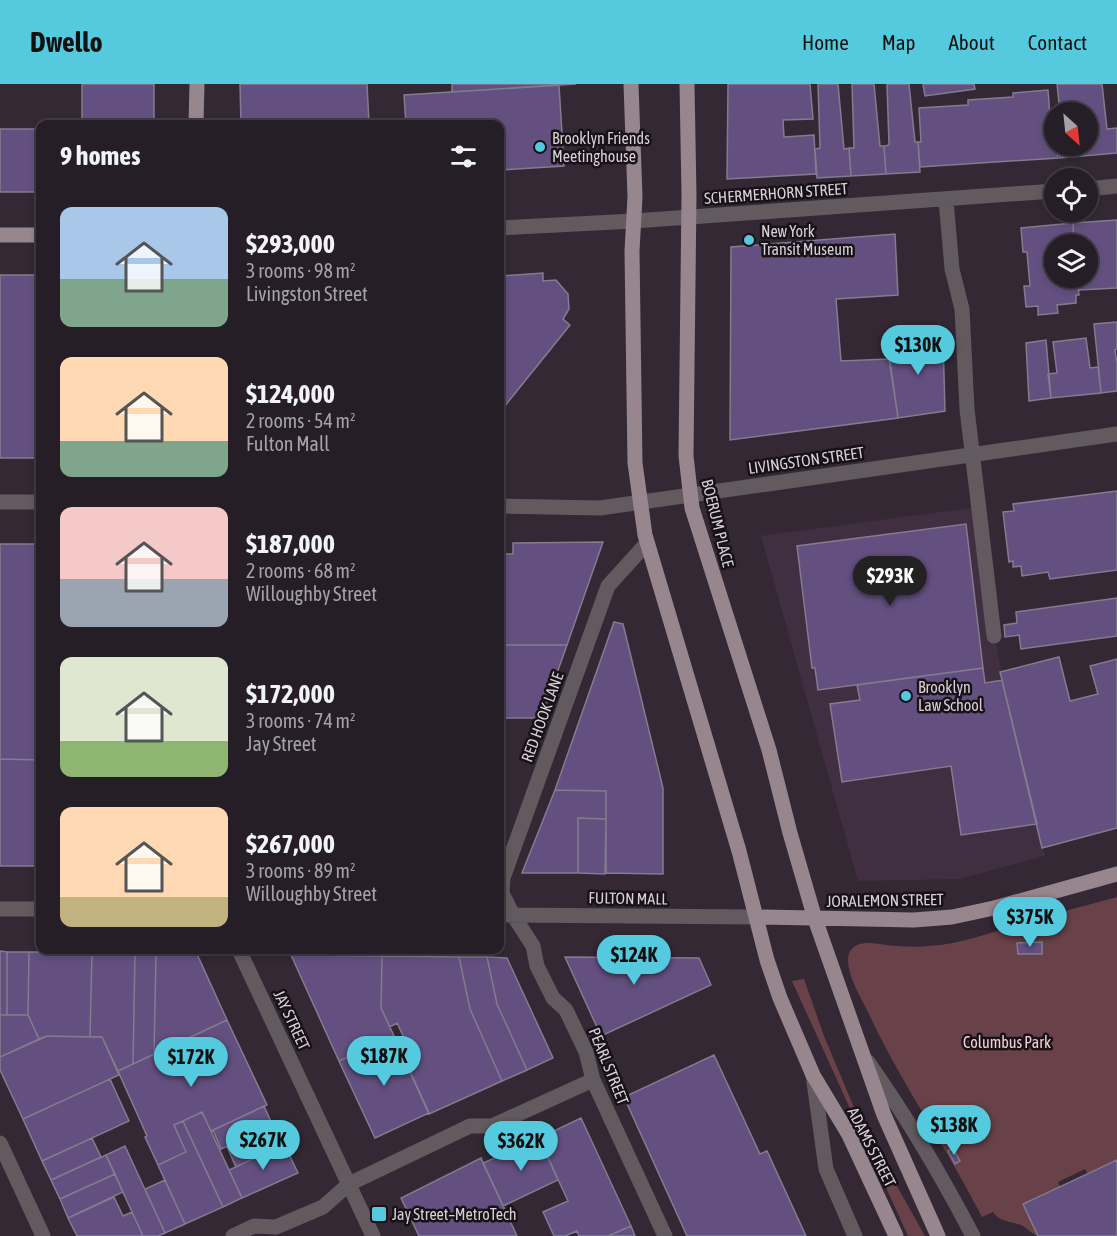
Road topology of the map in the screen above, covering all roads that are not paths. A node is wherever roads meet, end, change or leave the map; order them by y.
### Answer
1 (197, 84) edge
2 (631, 84) edge
3 (687, 84) edge
4 (196, 120) edge
5 (1117, 186) edge
6 (1098, 188) edge
7 (1044, 192) edge
8 (946, 200) junction
9 (689, 216) junction
10 (634, 221) junction
11 (504, 228) edge
12 (0, 235) edge
13 (36, 235) edge
14 (1117, 434) edge
15 (972, 453) junction
16 (690, 495) junction
17 (0, 501) edge
18 (36, 502) edge
19 (639, 502) junction
20 (504, 506) edge
21 (647, 543) junction
22 (994, 636) dead end
23 (504, 872) edge
24 (1117, 874) edge
25 (0, 909) edge
26 (36, 909) edge
27 (506, 915) edge
28 (756, 918) junction
29 (815, 920) junction
30 (241, 954) edge
31 (861, 1053) junction
32 (813, 1075) junction
33 (592, 1080) junction
34 (0, 1143) edge
35 (349, 1184) junction
36 (43, 1236) edge
37 (233, 1236) edge
38 (373, 1236) edge
39 (665, 1236) edge
40 (855, 1236) edge
41 (896, 1236) edge
42 (938, 1236) edge
43 (973, 1236) edge

1 - 4 main road
2 - 10 main road
3 - 9 main road, BOERUM PLACE
5 - 6 street
7 - 8 street, SCHERMERHORN STREET
8 - 9 street, SCHERMERHORN STREET
8 - 15 street
9 - 10 street, SCHERMERHORN STREET
9 - 16 main road, BOERUM PLACE
10 - 11 street, SCHERMERHORN STREET
10 - 19 main road
12 - 13 main road
14 - 15 street, LIVINGSTON STREET
15 - 16 street, LIVINGSTON STREET
15 - 22 street
16 - 19 street, LIVINGSTON STREET
16 - 29 main road, BOERUM PLACE
17 - 18 street
19 - 20 street, LIVINGSTON STREET
19 - 21 main road
21 - 23 street, RED HOOK LANE
21 - 28 main road
24 - 29 main road, JORALEMON STREET
25 - 26 street
27 - 28 street, FULTON MALL
27 - 33 street, PEARL STREET
28 - 29 main road, JORALEMON STREET
28 - 32 main road, ADAMS STREET
29 - 31 main road, ADAMS STREET
30 - 35 street, JAY STREET
31 - 42 main road, ADAMS STREET
31 - 43 street, ADAMS STREET
32 - 40 street, ADAMS STREET
32 - 41 main road, ADAMS STREET
33 - 35 street
33 - 39 street, PEARL STREET
34 - 36 street
35 - 37 street
35 - 38 street, JAY STREET

